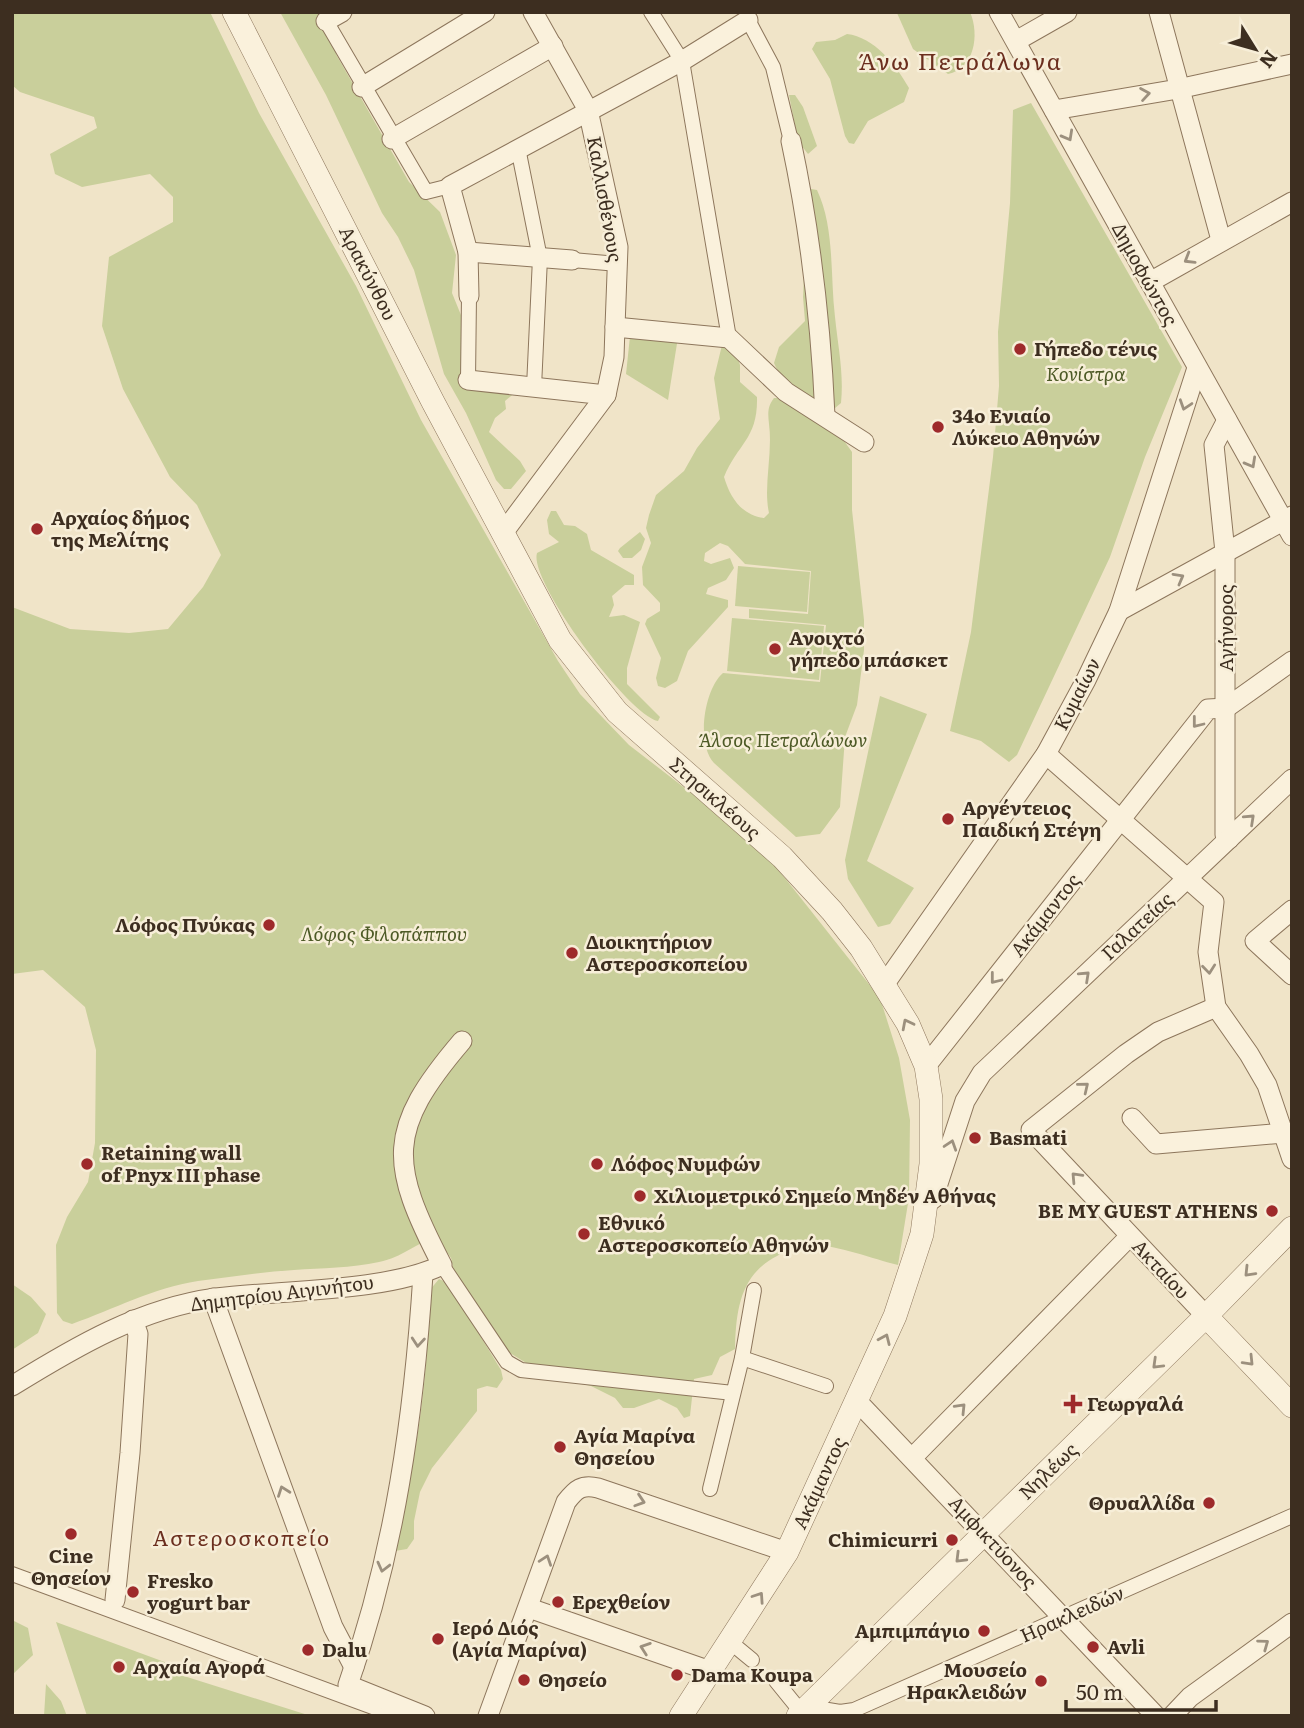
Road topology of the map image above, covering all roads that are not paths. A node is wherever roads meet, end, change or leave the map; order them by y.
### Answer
1 (234, 12) edge
2 (485, 12) edge
3 (533, 12) edge
4 (652, 12) edge
5 (999, 12) edge
6 (1068, 12) edge
7 (1159, 12) edge
8 (334, 17) edge
9 (748, 20) joint
10 (1016, 41) junction
11 (553, 46) junction
12 (682, 61) junction
13 (1292, 64) edge
14 (362, 87) junction
15 (1178, 89) junction
16 (588, 110) junction
17 (1054, 110) junction
18 (392, 139) junction
19 (791, 141) joint
20 (518, 148) junction
21 (450, 186) junction
22 (1291, 205) edge
23 (1221, 240) junction
24 (468, 252) junction
25 (540, 258) junction
26 (572, 260) joint
27 (618, 264) junction
28 (1150, 282) junction
29 (469, 296) joint
30 (615, 327) junction
31 (729, 338) junction
32 (1197, 368) junction
33 (468, 380) joint
34 (534, 387) junction
35 (606, 395) junction
36 (825, 416) junction
37 (1227, 420) junction
38 (864, 442) dead end
39 (1289, 524) edge
40 (503, 533) junction
41 (1225, 552) junction
42 (1119, 611) junction
43 (1292, 661) edge
44 (1226, 708) junction
45 (1046, 754) junction
46 (1292, 779) edge
47 (1120, 818) junction
48 (1229, 839) junction
49 (1188, 878) junction
50 (1292, 909) edge
51 (1292, 975) edge
52 (884, 985) junction
53 (1216, 1007) junction
54 (462, 1041) dead end
55 (926, 1066) junction
56 (982, 1073) joint
57 (1132, 1118) dead end
58 (1283, 1133) junction
59 (1292, 1158) edge
60 (1292, 1228) edge
61 (922, 1234) junction
62 (1130, 1236) junction
63 (442, 1265) junction
64 (423, 1274) junction
65 (754, 1290) dead end
66 (213, 1298) junction
67 (1206, 1317) junction
68 (133, 1320) junction
69 (743, 1358) junction
70 (12, 1386) edge
71 (826, 1386) dead end
72 (733, 1393) junction
73 (858, 1401) junction
74 (1292, 1406) edge
75 (914, 1457) junction
76 (710, 1489) dead end
77 (1292, 1516) edge
78 (985, 1533) junction
79 (787, 1552) junction
80 (12, 1574) edge
81 (113, 1606) junction
82 (529, 1608) junction
83 (1064, 1618) junction
84 (1292, 1623) edge
85 (729, 1641) junction
86 (752, 1660) dead end
87 (710, 1671) junction
88 (776, 1681) dead end
89 (349, 1683) junction
90 (803, 1712) edge
91 (397, 1716) edge
92 (425, 1716) edge
93 (488, 1716) edge
94 (681, 1716) edge
95 (1156, 1716) edge
96 (1172, 1716) edge

1 - 40 street, Αρακύνθου
2 - 14 street
3 - 11 street, Καλλισθένους
4 - 12 street
5 - 10 street, Δημοφώντος
6 - 10 street
7 - 15 street
8 - 14 street
9 - 12 street
9 - 19 street
10 - 17 street, Δημοφώντος
11 - 16 street, Καλλισθένους
11 - 18 street
12 - 16 street
12 - 31 street
13 - 15 street
14 - 18 street
17 -> 15 street
15 - 23 street
16 - 20 street
16 - 27 street, Καλλισθένους
17 -> 28 street, Δημοφώντος
18 - 21 street
19 - 36 street
20 - 21 street
20 - 25 street
21 - 24 street
22 - 23 street
23 -> 28 street
24 - 25 street
24 - 29 street
25 - 26 street
25 - 34 street
26 - 27 street
27 - 30 street, Καλλισθένους
28 - 32 street, Δημοφώντος
29 - 33 street
30 - 31 street
30 - 35 street, Καλλισθένους
31 - 36 street
32 - 37 street, Δημοφώντος
32 -> 42 street, Κυμαίων
33 - 34 street
34 - 35 street
35 - 40 street, Καλλισθένους
36 - 38 street
37 -> 39 street, Δημοφώντος
37 - 41 street, Αγήνορος
39 - 41 street
40 - 52 street, Στησικλέους
42 -> 41 street
41 - 44 street, Αγήνορος
42 - 45 street, Κυμαίων
43 - 44 street, Ακάμαντος
44 -> 47 street, Ακάμαντος
44 - 48 street, Αγήνορος
45 - 47 street
45 - 52 street, Κυμαίων
48 -> 46 street, Γαλατείας
47 - 49 street
47 -> 55 street, Ακάμαντος
48 - 49 street, Γαλατείας
49 -> 53 street
56 -> 49 street, Γαλατείας
50 - 51 street
55 -> 52 street, Στησικλέους
53 - 58 street
62 -> 53 street, Ακταίου
54 - 63 street
55 - 61 street, Ακάμαντος
61 -> 56 street, Ακάμαντος
57 - 58 street
58 - 59 street
60 -> 67 street, Νηλέως
73 -> 61 street, Ακάμαντος
62 - 67 street, Ακταίου
75 -> 62 street
63 - 64 street, Δημητρίου Αιγινήτου
63 - 72 street
64 - 66 street, Δημητρίου Αιγινήτου
64 -> 89 street
65 - 69 street
66 - 68 street, Δημητρίου Αιγινήτου
89 -> 66 street
67 -> 74 street, Ακταίου
67 -> 78 street, Νηλέως
68 - 70 street, Δημητρίου Αιγινήτου
68 - 81 street
69 - 71 street
69 - 72 street
72 - 76 street
73 - 75 street, Αμφικτύονος
73 - 79 street, Ακάμαντος
75 - 78 street, Αμφικτύονος
77 - 83 street, Ηρακλειδών
78 - 83 street, Αμφικτύονος
78 -> 90 street, Νηλέως
82 -> 79 street
85 -> 79 street, Ακάμαντος
80 - 81 street
81 - 89 street
87 -> 82 street
82 - 93 street
83 - 90 street, Ηρακλειδών
83 - 95 street, Αμφικτύονος
96 -> 84 street
85 - 86 street
85 - 87 street, Ακάμαντος
87 - 94 street, Ακάμαντος
88 - 90 street
89 - 91 street
89 - 92 street

